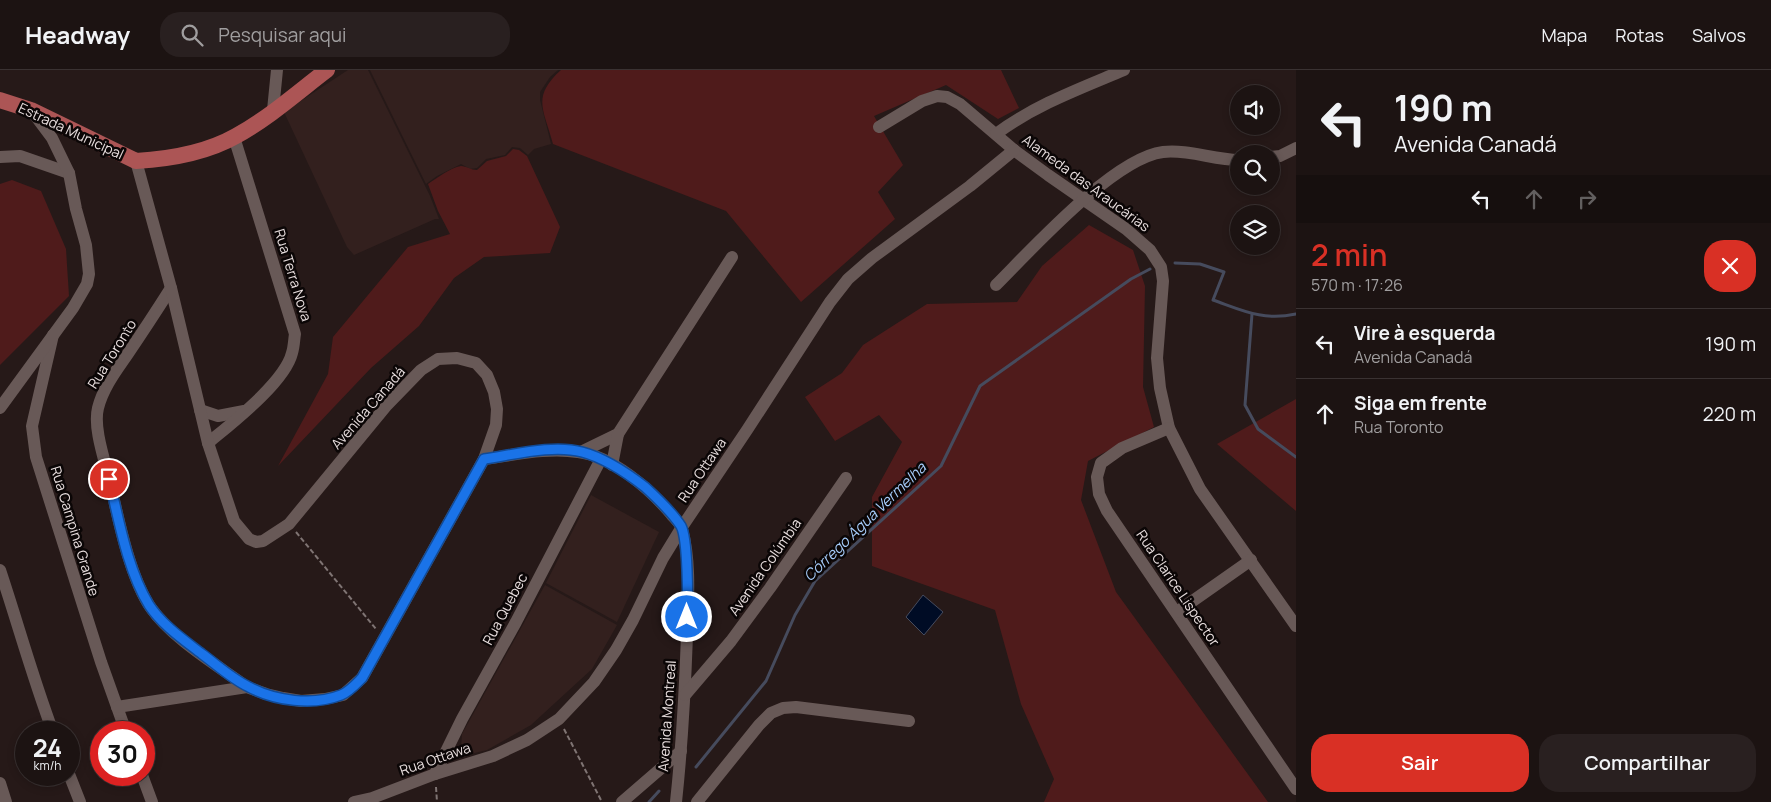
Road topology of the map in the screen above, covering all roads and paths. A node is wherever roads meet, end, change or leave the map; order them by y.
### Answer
1 (277, 70) edge
2 (328, 70) edge
3 (1124, 70) edge
4 (0, 100) edge
5 (31, 110) junction
6 (273, 110) junction
7 (879, 127) dead end
8 (996, 134) junction
9 (234, 137) junction
10 (1296, 148) edge
11 (1014, 150) junction
12 (1280, 156) edge
13 (0, 157) edge
14 (1230, 159) edge
15 (136, 160) junction
16 (69, 173) junction
17 (1084, 200) junction
18 (732, 257) dead end
19 (996, 285) dead end
20 (171, 288) junction
21 (53, 335) junction
22 (0, 408) edge
23 (200, 410) junction
24 (248, 410) junction
25 (1169, 428) junction
26 (618, 434) junction
27 (208, 443) junction
28 (581, 452) junction
29 (484, 459) junction
30 (606, 462) junction
31 (846, 478) dead end
32 (289, 524) junction
33 (682, 527) junction
34 (1250, 560) junction
35 (0, 570) edge
36 (1177, 612) junction
37 (1296, 626) edge
38 (384, 638) junction
39 (247, 687) junction
40 (686, 695) junction
41 (117, 707) junction
42 (559, 719) junction
43 (49, 721) edge
44 (122, 721) edge
45 (909, 721) dead end
46 (681, 751) junction
47 (435, 774) junction
48 (0, 784) edge
49 (74, 786) edge
50 (146, 786) edge
51 (1296, 789) edge
52 (6, 802) edge
53 (80, 802) edge
54 (152, 802) edge
55 (354, 802) edge
56 (437, 802) edge
57 (602, 802) edge
58 (622, 802) edge
59 (676, 802) edge
60 (697, 802) edge

1 - 6 street
2 - 6 main road, Estrada Municipal
3 - 8 street
4 - 5 main road, Estrada Municipal
5 - 15 main road, Estrada Municipal
5 - 16 street
6 - 9 main road, Estrada Municipal
7 - 8 street, Alameda das Araucárias
8 - 11 street, Alameda das Araucárias
9 - 15 main road, Estrada Municipal
9 - 24 street, Rua Terra Nova
10 - 12 street
11 - 17 street, Alameda das Araucárias
11 - 33 street, Rua Ottawa
13 - 16 street
14 - 17 street
15 - 20 street, Avenida Canadá
16 - 21 street
17 - 19 street
17 - 25 street, Alameda das Araucárias
18 - 26 street, Rua Quebec
20 - 23 street, Avenida Canadá
20 - 39 street, Rua Toronto
21 - 22 street
21 - 41 street, Rua Campina Grande
23 - 24 street
23 - 27 street, Avenida Canadá
24 - 27 street, Rua Terra Nova
25 - 34 street, Alameda das Araucárias
25 - 36 street, Rua Clarice Lispector
26 - 28 street
26 - 30 street, Rua Quebec
27 - 32 street, Avenida Canadá
28 - 29 street
28 - 30 street
29 - 32 street, Avenida Canadá
29 - 38 street, Avenida Canadá
30 - 33 street
30 - 47 street, Rua Quebec
31 - 40 street, Avenida Colúmbia
32 - 38 path
33 - 40 street, Avenida Montreal
33 - 42 street, Rua Ottawa
34 - 36 street
34 - 37 street, Alameda das Araucárias
35 - 43 street
36 - 51 street, Rua Clarice Lispector
38 - 39 street, Avenida Canadá
39 - 41 street, Avenida Canadá
40 - 46 street, Avenida Montreal
41 - 44 street, Rua Campina Grande
42 - 47 street, Rua Ottawa
42 - 57 path
45 - 60 street
46 - 58 street
46 - 59 street, Avenida Montreal
47 - 55 street, Rua Ottawa
47 - 56 path
48 - 52 street
49 - 53 street
50 - 54 street

